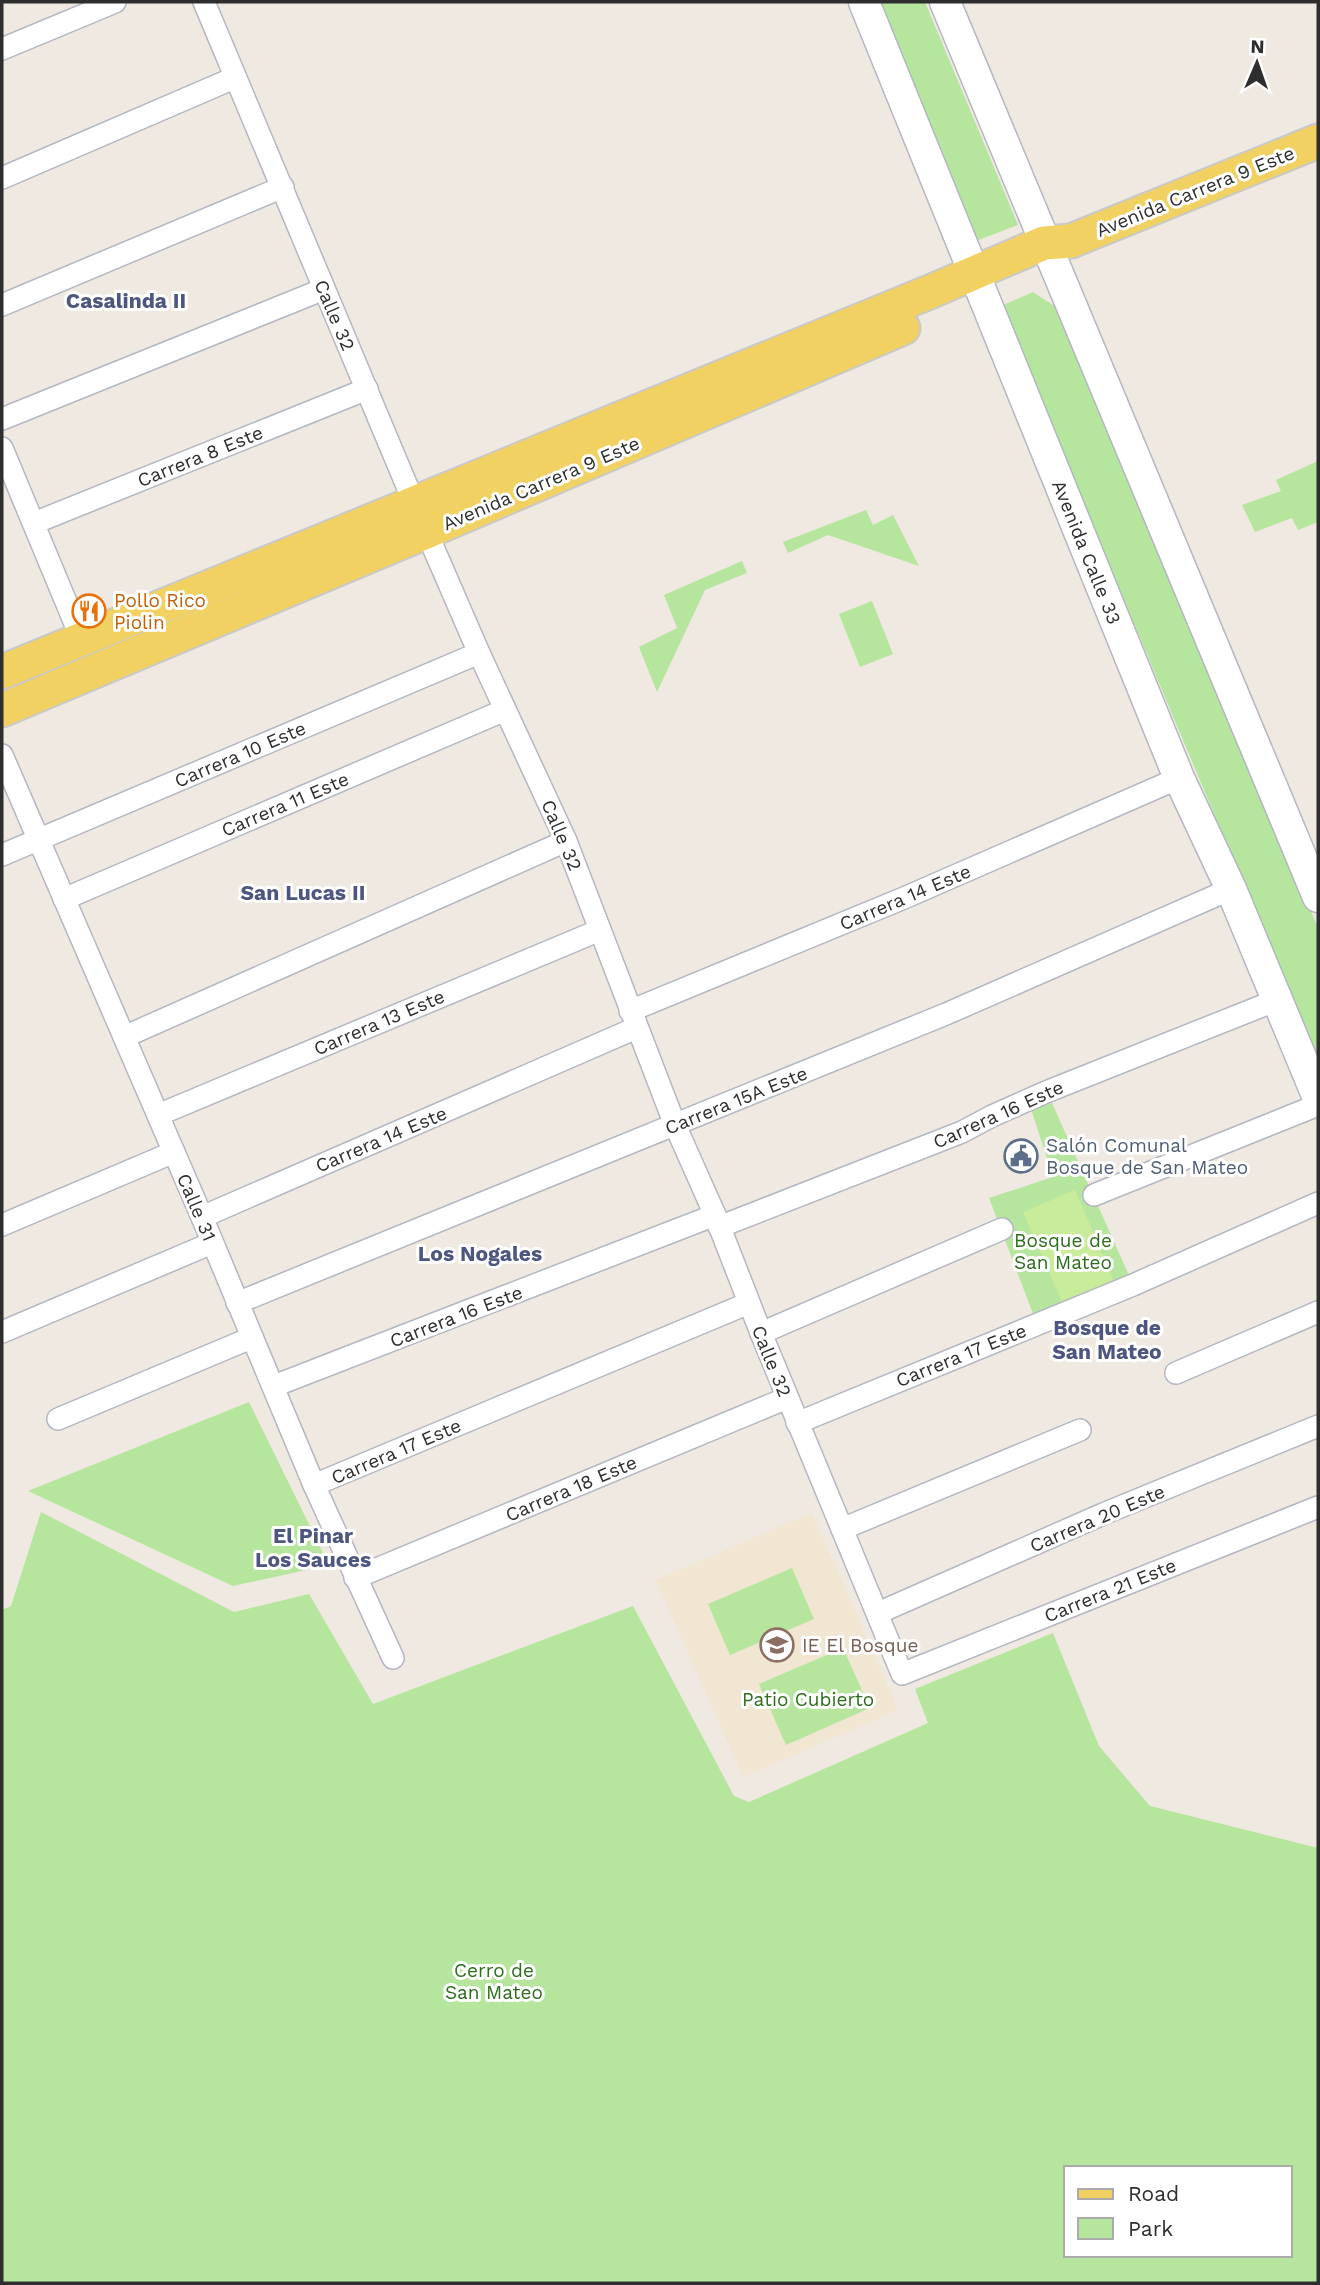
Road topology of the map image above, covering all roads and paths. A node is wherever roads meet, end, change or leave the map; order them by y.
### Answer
1 (204, 2) edge
2 (864, 2) edge
3 (945, 2) edge
4 (102, 4) edge
5 (2, 49) edge
6 (234, 78) junction
7 (1318, 141) edge
8 (2, 178) edge
9 (283, 187) junction
10 (1056, 249) junction
11 (979, 283) junction
12 (324, 289) junction
13 (2, 305) edge
14 (367, 389) junction
15 (2, 419) edge
16 (2, 447) edge
17 (420, 518) junction
18 (34, 523) junction
19 (81, 638) junction
20 (479, 653) junction
21 (2, 672) edge
22 (2, 710) edge
23 (505, 710) junction
24 (2, 755) edge
25 (1179, 778) junction
26 (39, 840) junction
27 (566, 841) junction
28 (2, 855) edge
29 (1231, 888) junction
30 (1318, 897) edge
31 (64, 899) junction
32 (600, 930) junction
33 (1277, 1000) junction
34 (633, 1020) junction
35 (124, 1037) junction
36 (1318, 1098) edge
37 (1318, 1105) edge
38 (158, 1115) junction
39 (675, 1125) junction
40 (174, 1152) junction
41 (1094, 1195) dead end
42 (1318, 1203) edge
43 (202, 1217) junction
44 (717, 1221) junction
45 (2, 1225) edge
46 (1002, 1229) dead end
47 (212, 1243) junction
48 (237, 1303) junction
49 (749, 1304) junction
50 (1318, 1312) edge
51 (2, 1332) edge
52 (761, 1334) junction
53 (251, 1338) junction
54 (1176, 1373) dead end
55 (274, 1386) junction
56 (787, 1398) junction
57 (58, 1419) dead end
58 (797, 1423) junction
59 (1318, 1426) edge
60 (1080, 1430) dead end
61 (314, 1485) junction
62 (1318, 1507) edge
63 (842, 1529) junction
64 (355, 1578) junction
65 (878, 1613) junction
66 (393, 1658) dead end
67 (902, 1674) joint

1 - 6 street, Calle 32
2 - 11 street, Avenida Calle 33
3 - 10 street
4 - 5 street
6 - 8 street
6 - 9 street, Calle 32
7 - 10 main road, Avenida Carrera 9 Este
9 - 12 street, Calle 32
9 - 13 street
10 - 11 main road, Avenida Carrera 9 Este
10 - 30 street
11 - 17 main road, Avenida Carrera 9 Este
11 - 25 street, Avenida Calle 33
12 - 14 street, Calle 32
12 - 15 street
14 - 17 street, Calle 32
14 - 18 street, Carrera 8 Este
16 - 18 street
17 - 19 main road, Avenida Carrera 9 Este
17 - 20 street, Calle 32
17 - 22 main road, Avenida Carrera 9 Este
18 - 19 street
19 - 21 main road, Avenida Carrera 9 Este
20 - 23 street, Calle 32
20 - 26 street, Carrera 10 Este
23 - 27 street, Calle 32
23 - 31 street, Carrera 11 Este
24 - 26 street, Calle 31
25 - 29 street, Avenida Calle 33
25 - 34 street, Carrera 14 Este
26 - 28 street, Carrera 10 Este
26 - 31 street, Calle 31
27 - 32 street, Calle 32
27 - 35 street
29 - 33 street, Avenida Calle 33
29 - 39 street, Carrera 15A Este
31 - 35 street, Calle 31
32 - 34 street, Calle 32
32 - 38 street, Carrera 13 Este
33 - 36 street, Avenida Calle 33
33 - 44 street, Carrera 16 Este
34 - 39 street, Calle 32
34 - 43 street, Carrera 14 Este
35 - 38 street, Calle 31
37 - 41 street
38 - 40 street, Calle 31
39 - 44 street, Calle 32
39 - 48 street, Carrera 15A Este
40 - 43 street, Calle 31
40 - 45 street
42 - 58 street, Carrera 17 Este
43 - 47 street, Calle 31
44 - 49 street, Calle 32
44 - 55 street, Carrera 16 Este
46 - 52 street
47 - 48 street, Calle 31
47 - 51 street
48 - 53 street, Calle 31
49 - 52 street, Calle 32
49 - 61 street, Carrera 17 Este
50 - 54 street
52 - 56 street, Calle 32
53 - 55 street, Calle 31
53 - 57 street
55 - 61 street, Calle 31
56 - 58 street, Calle 32
56 - 64 street, Carrera 18 Este
58 - 63 street, Calle 32
59 - 65 street, Carrera 20 Este
60 - 63 street
61 - 64 street, Calle 31
62 - 67 street, Carrera 21 Este
63 - 65 street, Calle 32
64 - 66 street, Calle 31
65 - 67 street, Calle 32

